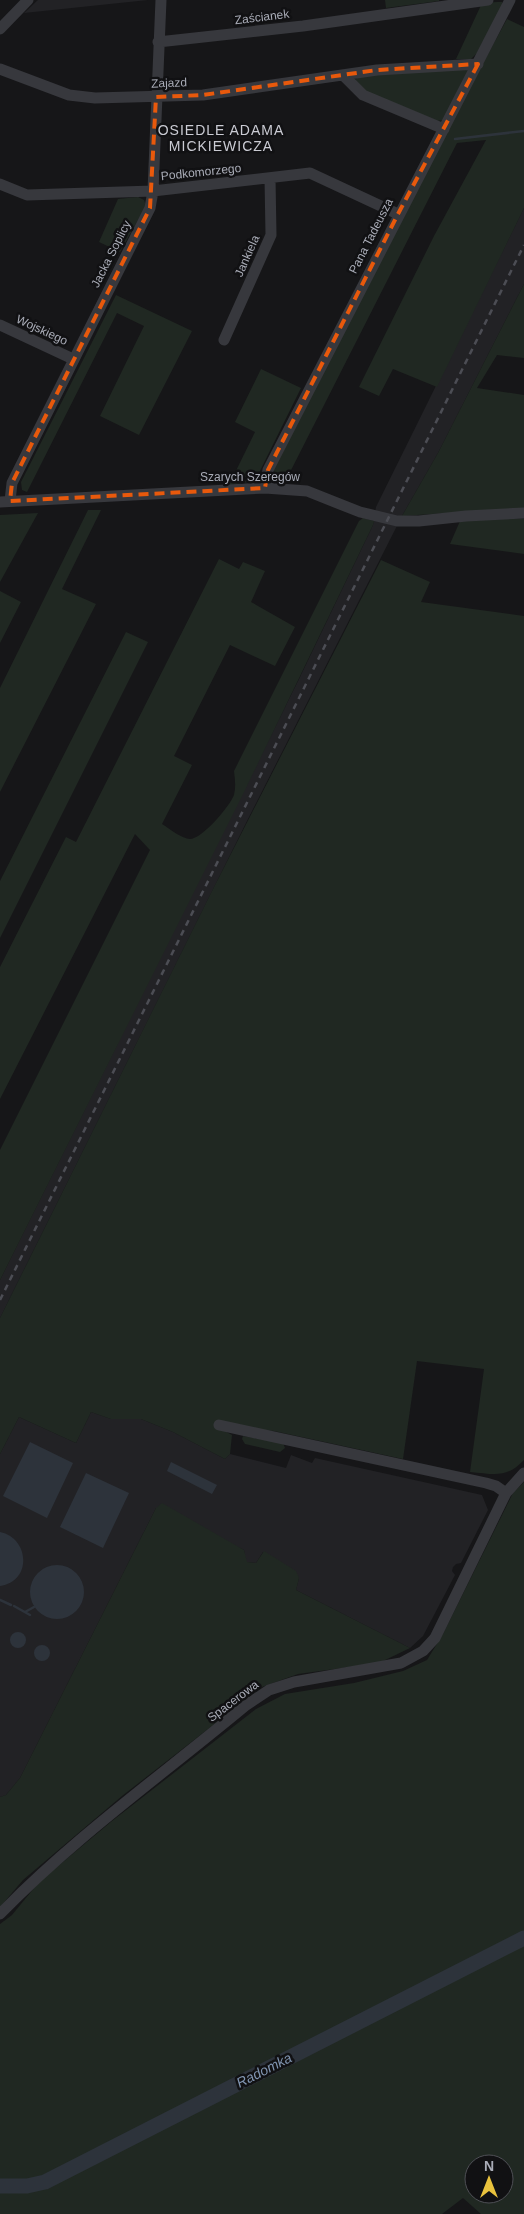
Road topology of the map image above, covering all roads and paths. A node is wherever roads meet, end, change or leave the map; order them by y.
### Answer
1 (28, 0) edge
2 (160, 0) edge
3 (488, 0) edge
4 (510, 0) edge
5 (0, 29) edge
6 (158, 42) junction
7 (478, 64) junction
8 (0, 69) edge
9 (343, 75) junction
10 (156, 97) junction
11 (444, 129) junction
12 (270, 178) junction
13 (0, 184) edge
14 (153, 190) junction
15 (398, 214) junction
16 (0, 325) edge
17 (224, 340) dead end
18 (73, 359) junction
19 (264, 488) junction
20 (5, 501) edge
21 (524, 513) edge
22 (219, 1425) dead end
23 (524, 1473) edge
24 (506, 1493) junction
25 (0, 1914) edge

1 - 5 street
2 - 6 street, Jacka Soplicy
3 - 6 street, Zaścianek
4 - 7 street, Pana Tadeusza
6 - 10 street, Jacka Soplicy
7 - 9 street, Zajazd
7 - 11 street, Pana Tadeusza
8 - 10 street, Zajazd
9 - 10 street, Zajazd
9 - 11 street
10 - 14 street, Jacka Soplicy
11 - 15 street, Pana Tadeusza
12 - 14 street, Podkomorzego
12 - 15 street, Podkomorzego
12 - 17 street, Jankiela
13 - 14 street, Podkomorzego
14 - 18 street, Jacka Soplicy
15 - 19 street, Pana Tadeusza
16 - 18 street, Wojskiego
18 - 20 street, Jacka Soplicy
19 - 20 street, Szarych Szeregów
19 - 21 street, Szarych Szeregów
22 - 24 street
23 - 24 street, Spacerowa
24 - 25 street, Spacerowa

